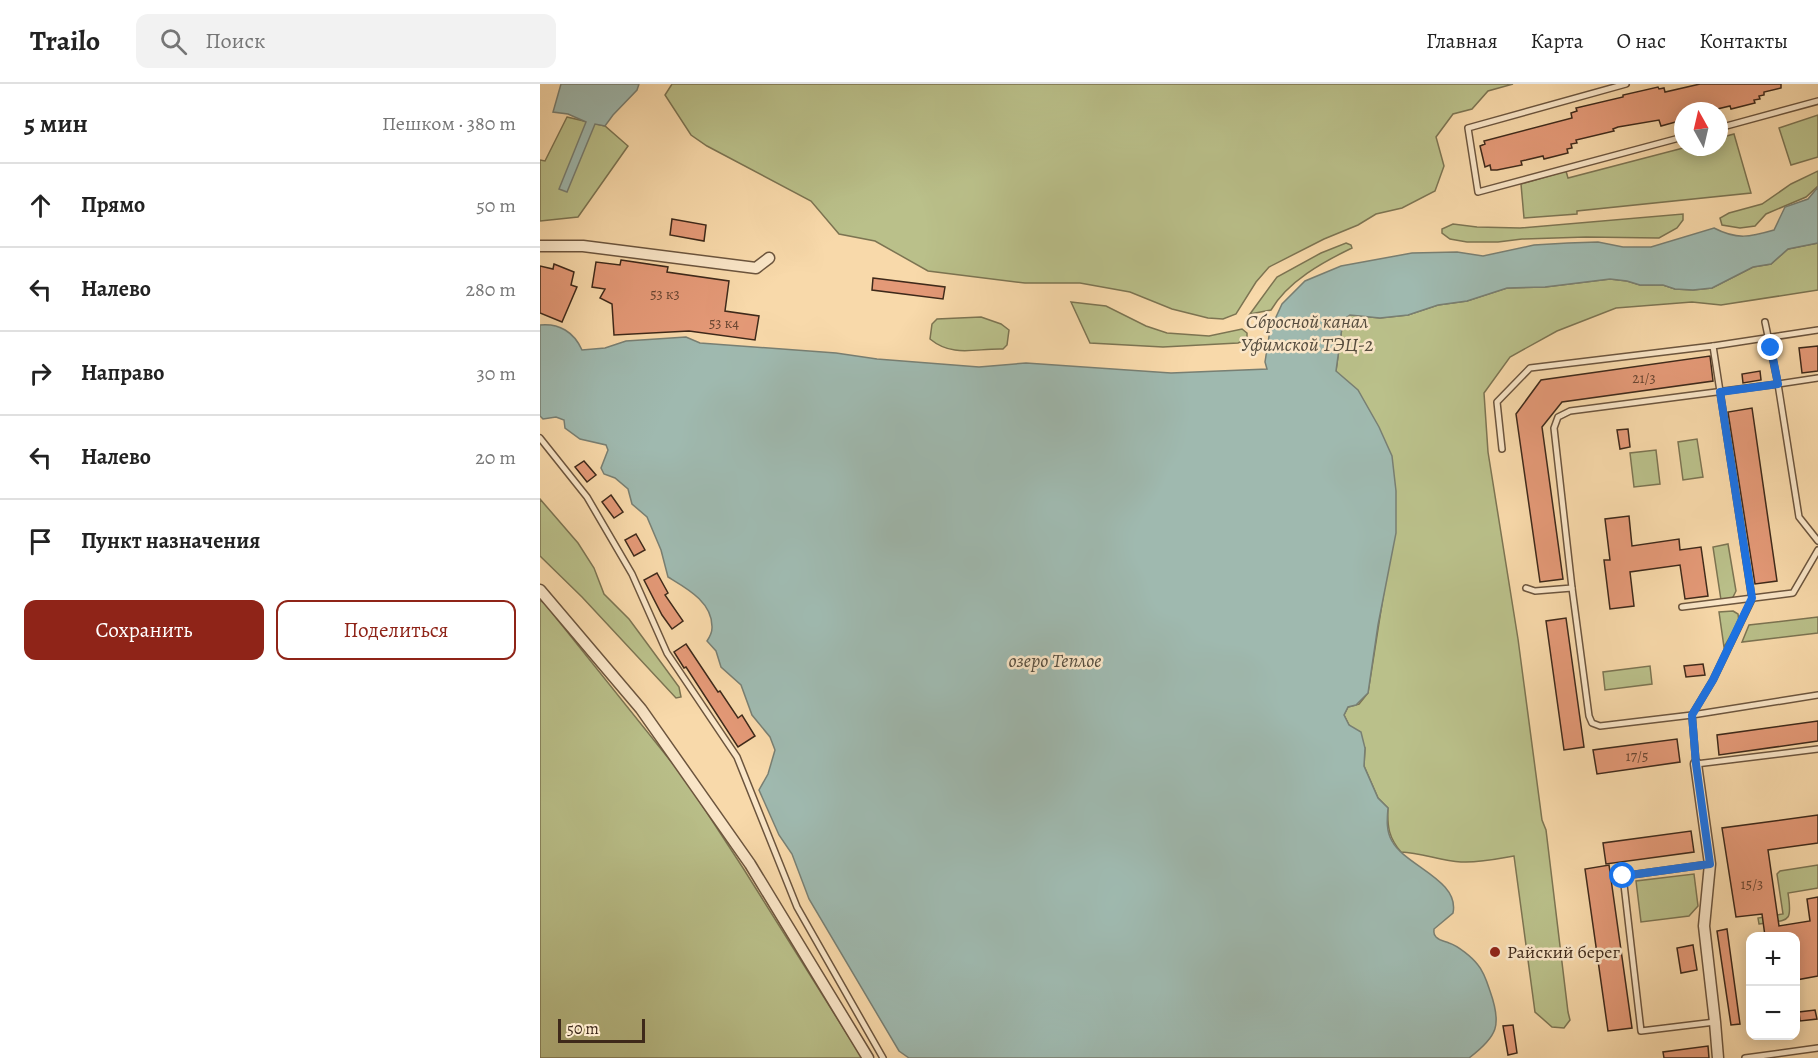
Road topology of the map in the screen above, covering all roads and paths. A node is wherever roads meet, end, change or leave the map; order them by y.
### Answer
1 (1626, 84) edge
2 (1818, 101) edge
3 (1728, 126) edge
4 (1674, 139) edge
5 (540, 246) edge
6 (769, 258) dead end
7 (1765, 322) dead end
8 (1818, 330) edge
9 (1769, 337) junction
10 (1713, 346) junction
11 (1818, 378) edge
12 (1778, 384) junction
13 (1720, 392) junction
14 (540, 438) edge
15 (1502, 449) dead end
16 (1818, 541) edge
17 (1818, 550) edge
18 (1526, 588) dead end
19 (1572, 588) junction
20 (540, 590) edge
21 (1752, 598) junction
22 (1682, 607) dead end
23 (1818, 695) edge
24 (1692, 715) junction
25 (1818, 749) edge
26 (1696, 764) junction
27 (1710, 864) junction
28 (1716, 1022) junction
29 (1818, 1048) edge
30 (868, 1058) edge
31 (883, 1058) edge
32 (1718, 1058) edge
33 (1745, 1058) edge

1 - 4 lane
2 - 3 lane
5 - 6 street
7 - 9 lane
8 - 9 lane
9 - 10 lane
9 - 12 lane
10 - 13 lane
10 - 15 lane
11 - 12 lane
12 - 13 lane
12 - 16 lane
13 - 19 lane
13 - 21 lane
14 - 31 lane
17 - 21 lane
18 - 19 lane
19 - 24 lane
20 - 30 street
21 - 22 lane
21 - 24 lane
23 - 24 lane
24 - 26 lane
25 - 26 lane
26 - 27 street
27 - 28 street
27 - 28 lane
28 - 32 street
29 - 33 lane

